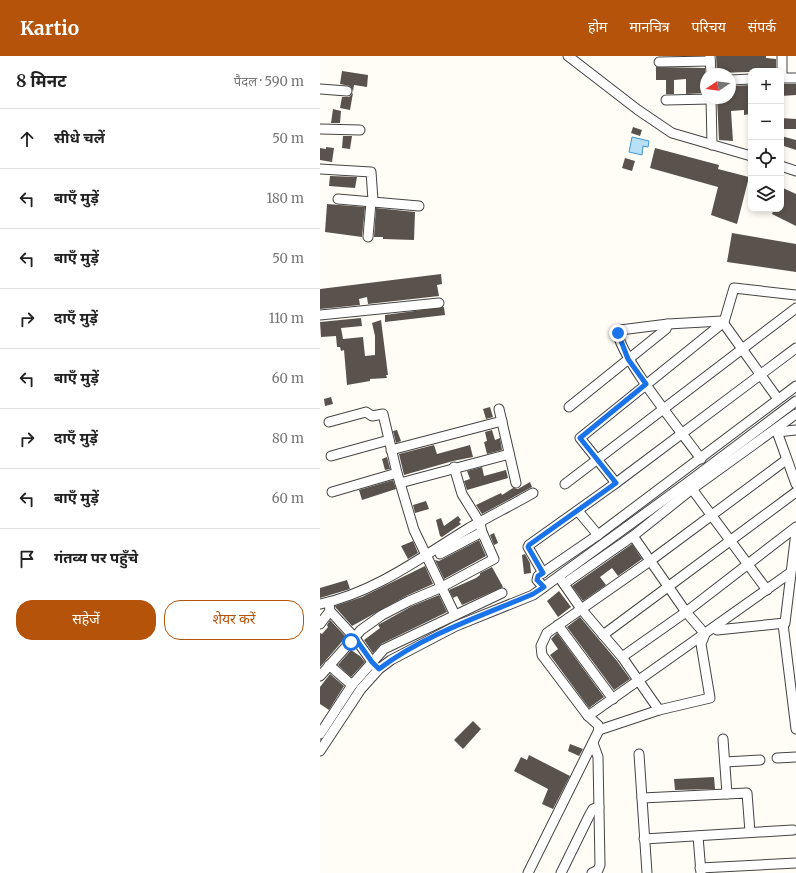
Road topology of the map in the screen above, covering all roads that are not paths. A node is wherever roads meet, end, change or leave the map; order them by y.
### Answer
1 (568, 56) edge
2 (782, 56) edge
3 (710, 58) edge
4 (659, 62) dead end
5 (711, 68) edge
6 (782, 68) edge
7 (784, 78) edge
8 (796, 78) edge
9 (748, 79) edge
10 (736, 80) edge
11 (320, 90) edge
12 (347, 91) dead end
13 (700, 99) edge
14 (666, 100) dead end
15 (711, 104) edge
16 (320, 129) edge
17 (360, 130) dead end
18 (712, 145) junction
19 (748, 155) edge
20 (784, 167) edge
21 (320, 169) edge
22 (796, 171) edge
23 (338, 199) dead end
24 (371, 202) junction
25 (418, 206) dead end
26 (368, 237) dead end
27 (796, 295) edge
28 (439, 303) dead end
29 (796, 308) edge
30 (320, 315) edge
31 (724, 322) junction
32 (668, 324) junction
33 (796, 348) edge
34 (742, 350) junction
35 (628, 359) junction
36 (760, 375) junction
37 (646, 384) junction
38 (796, 386) edge
39 (778, 399) junction
40 (796, 400) edge
41 (569, 407) dead end
42 (499, 409) dead end
43 (664, 409) junction
44 (796, 414) edge
45 (502, 421) junction
46 (329, 422) dead end
47 (796, 430) edge
48 (777, 431) junction
49 (682, 433) junction
50 (389, 440) junction
51 (392, 450) junction
52 (510, 454) junction
53 (331, 456) dead end
54 (597, 459) junction
55 (701, 459) junction
56 (786, 460) junction
57 (454, 468) junction
58 (397, 473) junction
59 (400, 483) junction
60 (516, 483) dead end
61 (616, 483) junction
62 (564, 484) dead end
63 (796, 484) edge
64 (690, 486) junction
65 (332, 492) dead end
66 (796, 492) edge
67 (533, 493) dead end
68 (578, 511) junction
69 (712, 515) junction
70 (481, 527) junction
71 (796, 527) edge
72 (796, 532) edge
73 (598, 535) junction
74 (633, 536) junction
75 (730, 540) junction
76 (427, 558) junction
77 (650, 561) junction
78 (748, 564) junction
79 (543, 573) junction
80 (790, 574) junction
81 (562, 580) junction
82 (544, 587) junction
83 (668, 587) junction
84 (440, 588) junction
85 (767, 590) junction
86 (502, 593) dead end
87 (326, 606) edge
88 (582, 610) junction
89 (686, 612) junction
90 (455, 615) junction
91 (320, 624) edge
92 (783, 624) junction
93 (558, 625) junction
94 (714, 628) junction
95 (603, 634) junction
96 (705, 634) junction
97 (355, 638) junction
98 (786, 640) junction
99 (796, 640) edge
100 (622, 657) junction
101 (372, 662) junction
102 (329, 665) junction
103 (379, 669) junction
104 (793, 674) edge
105 (320, 676) edge
106 (638, 682) junction
107 (352, 685) junction
108 (613, 699) junction
109 (659, 710) junction
110 (795, 714) edge
111 (588, 716) junction
112 (324, 719) edge
113 (337, 726) junction
114 (796, 729) edge
115 (599, 730) junction
116 (320, 734) edge
117 (723, 739) dead end
118 (593, 743) junction
119 (320, 751) edge
120 (639, 754) dead end
121 (796, 757) edge
122 (777, 758) dead end
123 (760, 760) dead end
124 (725, 762) junction
125 (727, 794) junction
126 (642, 798) junction
127 (599, 807) junction
128 (793, 830) dead end
129 (750, 832) junction
130 (698, 836) junction
131 (644, 839) junction
132 (796, 863) edge
133 (700, 871) edge
134 (528, 873) edge
135 (561, 873) edge
136 (592, 873) edge
137 (647, 873) edge

1 - 18 street
2 - 6 street
3 - 4 street
3 - 5 street
7 - 8 street
9 - 10 street
11 - 12 street
13 - 14 street
15 - 18 street
16 - 17 street
18 - 19 street
20 - 22 street
21 - 24 street
23 - 24 street
24 - 25 street
24 - 26 street
27 - 31 street
28 - 30 street
29 - 34 street
31 - 32 street
31 - 34 street
31 - 37 street
32 - 35 street
32 - 35 street
33 - 36 street
34 - 36 street
34 - 43 street
35 - 37 street
35 - 41 street
36 - 39 street
36 - 49 street
37 - 43 street
37 - 54 street
38 - 39 street
39 - 55 street
40 - 64 street
42 - 45 street
43 - 49 street
43 - 54 street
44 - 48 street
45 - 51 street
45 - 52 street
46 - 50 street
47 - 48 street
48 - 56 street
48 - 64 street
49 - 55 street
49 - 61 street
50 - 51 street
50 - 53 street
51 - 58 street
52 - 57 street
52 - 60 street
54 - 61 street
54 - 62 street
55 - 73 street
56 - 63 street
56 - 69 street
57 - 59 street
57 - 70 street
58 - 59 street
58 - 65 street
59 - 76 street
61 - 68 street
64 - 69 street
64 - 74 street
64 - 81 street
66 - 75 street
67 - 70 street
68 - 73 street
68 - 79 street
69 - 75 street
69 - 77 street
70 - 76 street
70 - 84 street
71 - 78 street
72 - 80 street
73 - 79 street
74 - 77 street
74 - 81 street
75 - 78 street
75 - 83 street
76 - 84 street
76 - 87 street
77 - 83 street
77 - 88 street
78 - 85 street
78 - 89 street
79 - 82 street
80 - 85 street
80 - 92 street
81 - 82 street
81 - 88 street
82 - 103 street
83 - 89 street
83 - 95 street
84 - 90 street
84 - 97 street
85 - 94 street
86 - 90 street
87 - 91 street
87 - 97 street
88 - 93 street
88 - 95 street
89 - 96 street
89 - 100 street
90 - 101 street
92 - 94 street
92 - 98 street
93 - 108 street
93 - 111 street
94 - 96 street
95 - 100 street
96 - 106 street
96 - 109 street
97 - 101 street
97 - 102 street
98 - 99 street
98 - 104 street
100 - 106 street
101 - 103 street
101 - 107 street
102 - 105 street
102 - 107 street
103 - 113 street
104 - 110 street
106 - 108 street
106 - 109 street
107 - 112 street
108 - 111 street
109 - 115 street
110 - 114 street
111 - 115 street
112 - 113 street
112 - 116 street
113 - 119 street
115 - 118 street
117 - 124 street
118 - 127 street
118 - 134 street
120 - 126 street
121 - 122 street
123 - 124 street
124 - 125 street
125 - 126 street
125 - 129 street
126 - 131 street
127 - 135 street
127 - 136 street
128 - 129 street
129 - 130 street
130 - 131 street
130 - 133 street
131 - 137 street
132 - 133 street

